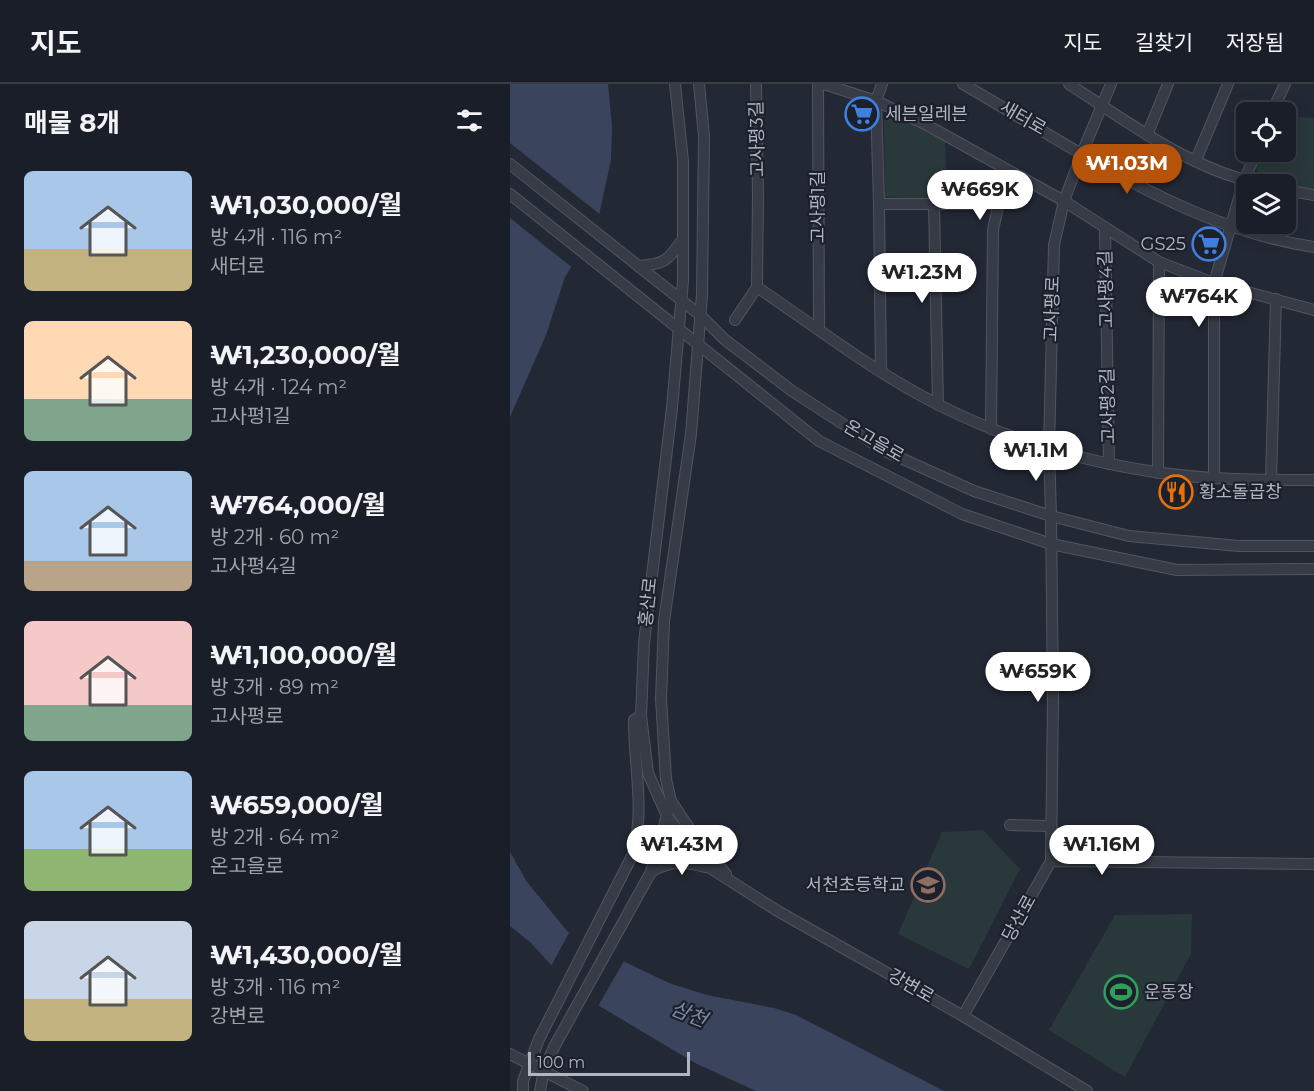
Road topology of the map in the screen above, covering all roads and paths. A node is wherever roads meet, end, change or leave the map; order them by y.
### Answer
1 (675, 84) edge
2 (699, 84) edge
3 (756, 84) edge
4 (818, 84) edge
5 (824, 84) edge
6 (882, 84) edge
7 (963, 84) edge
8 (1069, 84) edge
9 (1111, 84) edge
10 (1168, 84) edge
11 (1285, 84) edge
12 (1228, 85) edge
13 (876, 101) junction
14 (1277, 102) edge
15 (1103, 106) junction
16 (1148, 135) junction
17 (1082, 153) junction
18 (1196, 160) junction
19 (510, 164) edge
20 (1012, 173) junction
21 (1236, 178) edge
22 (1296, 192) edge
23 (510, 194) edge
24 (1314, 195) edge
25 (1064, 201) junction
26 (879, 204) junction
27 (934, 204) junction
28 (999, 204) junction
29 (1236, 209) edge
30 (1231, 226) junction
31 (1105, 229) junction
32 (684, 239) junction
33 (1314, 247) edge
34 (1159, 262) junction
35 (638, 266) junction
36 (1214, 283) junction
37 (757, 286) junction
38 (1276, 299) junction
39 (681, 302) junction
40 (1314, 310) edge
41 (700, 315) junction
42 (735, 320) dead end
43 (680, 329) junction
44 (819, 329) junction
45 (698, 342) junction
46 (1107, 349) joint
47 (881, 371) junction
48 (938, 405) junction
49 (991, 429) junction
50 (1048, 447) junction
51 (1109, 464) junction
52 (1158, 472) junction
53 (1214, 477) junction
54 (1271, 480) junction
55 (1314, 480) edge
56 (1051, 516) junction
57 (1051, 544) junction
58 (1314, 546) edge
59 (1314, 569) edge
60 (641, 716) junction
61 (671, 801) junction
62 (667, 816) junction
63 (1010, 825) dead end
64 (1051, 826) junction
65 (1051, 861) junction
66 (1314, 864) edge
67 (710, 868) junction
68 (651, 872) junction
69 (734, 883) junction
70 (963, 1016) junction
71 (510, 1054) edge
72 (529, 1063) junction
73 (544, 1070) junction
74 (523, 1091) edge
75 (540, 1091) edge
76 (583, 1091) edge
77 (1087, 1091) edge

1 - 32 street, 홍산로
2 - 41 street, 홍산로
3 - 37 street, 고사평3길
4 - 44 street, 고사평1길
5 - 13 street
6 - 13 street
7 - 17 street, 새터로
8 - 15 street
9 - 15 street, 고사평로
10 - 16 street
11 - 14 street
12 - 18 street
13 - 20 street
13 - 26 street
15 - 16 street
15 - 17 street, 고사평로
16 - 18 street
17 - 25 street, 고사평로
17 - 30 street, 새터로
18 - 21 street
19 - 35 street, 온고을로
20 - 25 street
20 - 28 street
22 - 24 street
23 - 43 street, 온고을로
25 - 31 street, 고사평4길
25 - 50 street, 고사평로
26 - 27 street
26 - 47 street
27 - 28 street
27 - 48 street
28 - 49 street
29 - 30 street
30 - 33 street, 새터로
30 - 36 street
31 - 34 street, 고사평4길
31 - 46 street, 고사평4길
32 - 35 street
32 - 39 street, 홍산로
34 - 36 street, 고사평4길
34 - 52 street
35 - 39 street, 온고을로
36 - 38 street, 고사평4길
36 - 53 street
37 - 42 street
37 - 44 street
38 - 40 street, 고사평4길
38 - 54 street
39 - 41 street, 온고을로
39 - 43 street, 홍산로
41 - 45 street, 홍산로
41 - 56 street, 온고을로
43 - 45 street, 온고을로
43 - 60 street, 홍산로
44 - 47 street
45 - 57 street, 온고을로
45 - 61 street, 홍산로
46 - 51 street, 고사평2길
47 - 48 street
48 - 49 street
49 - 50 street
50 - 51 street, 고사평2길
50 - 56 street, 고사평로
51 - 52 street, 고사평2길
52 - 53 street, 고사평2길
53 - 54 street, 고사평2길
54 - 55 street, 고사평2길
56 - 57 street, 고사평로
56 - 58 street, 온고을로
57 - 59 street, 온고을로
57 - 64 street
60 - 62 street, 강변로
60 - 72 street, 홍산로
61 - 62 street, 홍산로
61 - 69 street, 강변로
62 - 67 street, 강변로
62 - 68 street, 홍산로
63 - 64 street
64 - 65 street
65 - 66 street
65 - 70 street, 당산로
67 - 68 street
67 - 69 street, 강변로
68 - 73 street, 홍산로
69 - 70 street, 강변로
70 - 77 street, 강변로
71 - 72 street
72 - 73 street
72 - 74 street, 홍산로
73 - 75 street, 홍산로
73 - 76 street

